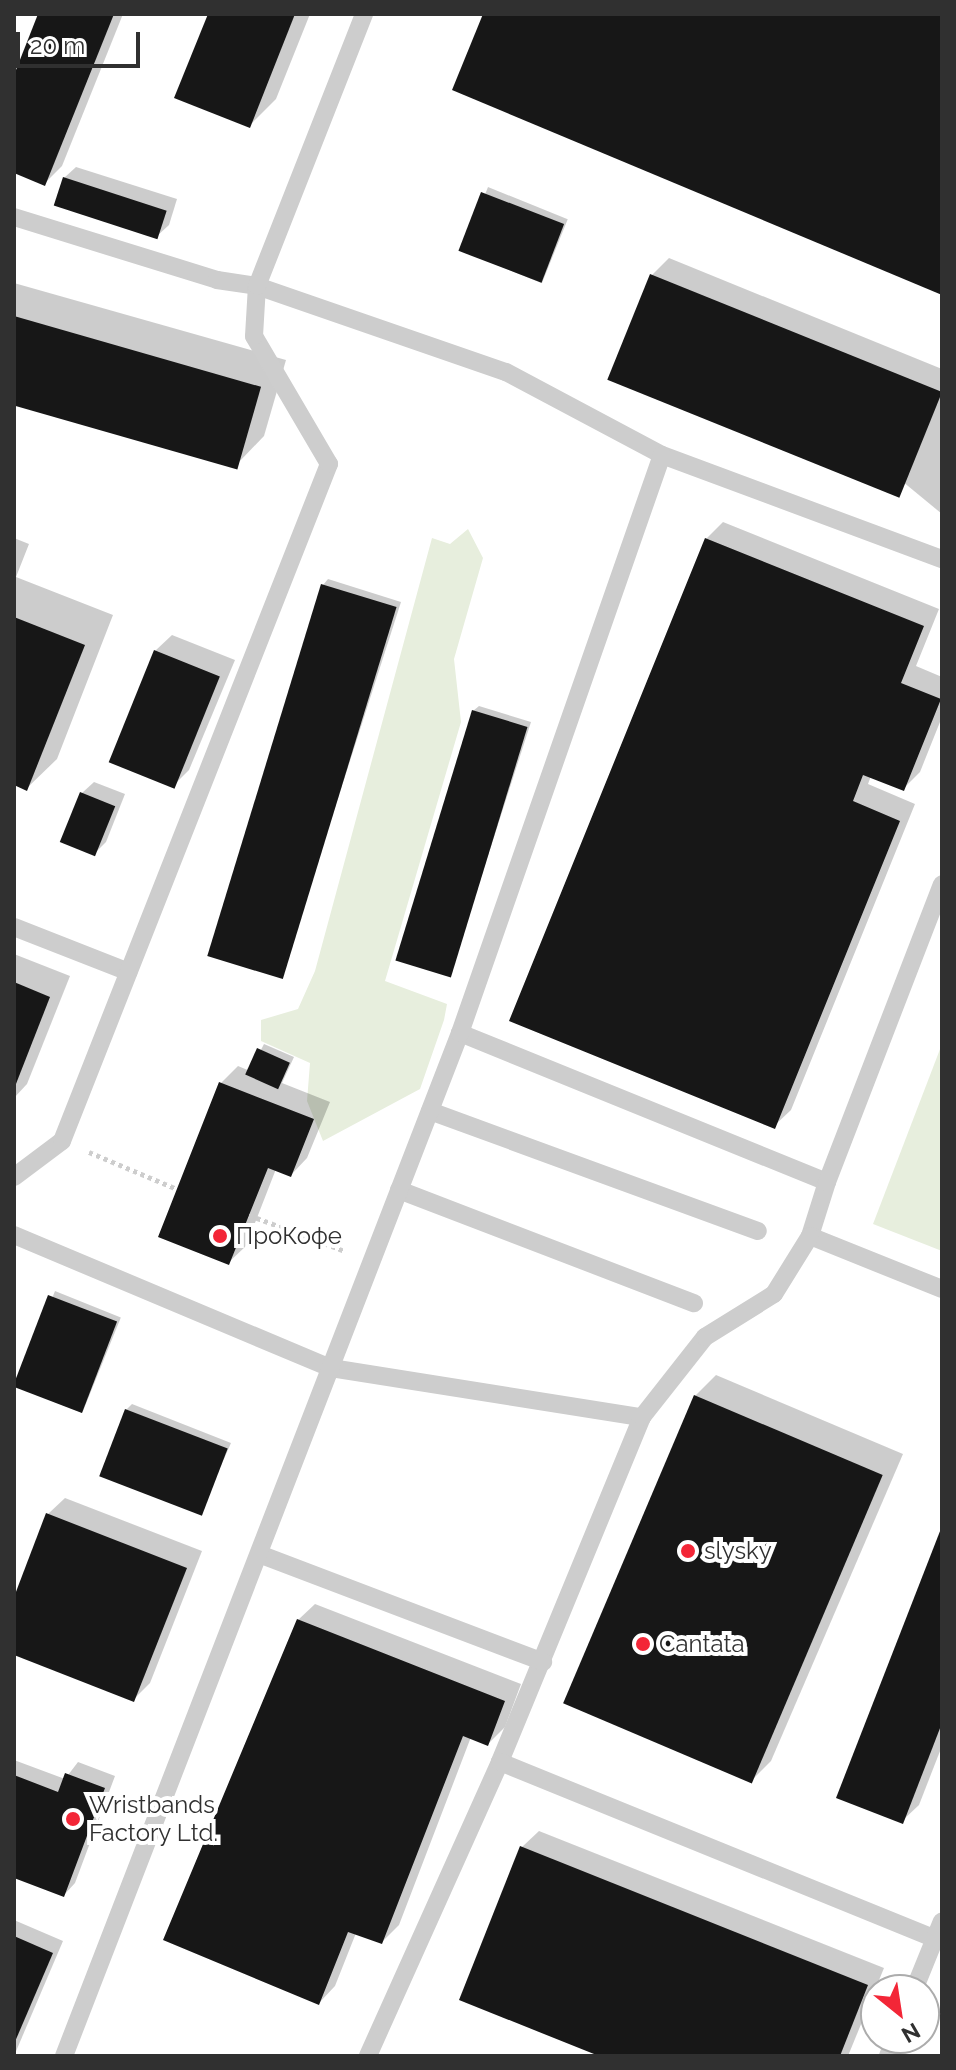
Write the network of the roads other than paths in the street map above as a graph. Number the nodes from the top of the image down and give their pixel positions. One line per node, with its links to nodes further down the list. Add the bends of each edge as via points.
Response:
1 (364, 14): 3 (lane)
2 (14, 217): 3 (lane, via 217,280)
3 (257, 286): 4 (lane, via 506,372); 8 (lane, via 254,336 329,464)
4 (662, 455): 5 (lane); 9 (lane)
5 (942, 559)
6 (942, 884): 12 (lane)
7 (14, 927): 8 (lane)
8 (129, 972): 11 (lane, via 62,1141)
9 (460, 1033): 10 (lane); 12 (lane)
10 (430, 1111): 13 (lane); 14 (lane)
11 (14, 1177)
12 (827, 1182): 16 (lane)
13 (399, 1190): 18 (lane); 19 (lane)
14 (758, 1231)
15 (14, 1235): 19 (lane)
16 (810, 1236): 17 (lane); 20 (lane, via 774,1294 705,1337)
17 (942, 1289)
18 (694, 1303)
19 (331, 1368): 20 (lane); 21 (lane)
20 (642, 1417): 22 (lane)
21 (259, 1554): 22 (lane); 27 (lane)
22 (543, 1662): 23 (lane)
23 (500, 1762): 25 (lane); 28 (lane)
24 (942, 1921): 25 (lane)
25 (935, 1939): 26 (lane)
26 (921, 1974)
27 (64, 2056)
28 (368, 2056)

